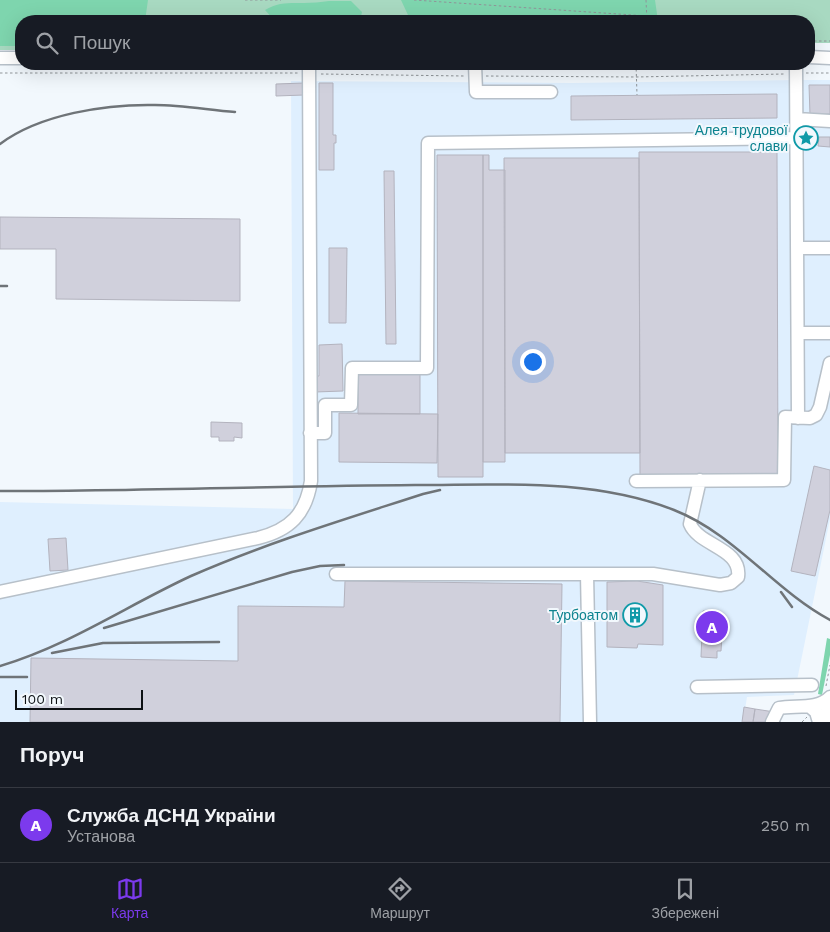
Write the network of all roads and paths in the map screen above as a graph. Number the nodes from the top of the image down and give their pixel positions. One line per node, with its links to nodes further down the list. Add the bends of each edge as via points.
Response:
1 (245, 0): 2 (path)
2 (281, 0)
3 (414, 0): 5 (path)
4 (646, 0): 6 (path)
5 (633, 15)
6 (648, 15)
7 (830, 41): 8 (path)
8 (815, 42)
9 (815, 57): 12 (street)
10 (0, 58): 11 (street)
11 (15, 58)
12 (830, 58)
13 (309, 70): 32 (street)
14 (475, 70): 21 (street, via 476,92)
15 (636, 70): 20 (path)
16 (760, 70): 20 (path)
17 (796, 70): 23 (street)
18 (810, 70): 19 (path)
19 (830, 73)
20 (636, 77): 22 (path)
21 (551, 92)
22 (637, 95)
23 (797, 120): 24 (street); 25 (street)
24 (830, 122)
25 (797, 138): 26 (street); 32 (street, via 428,143 426,368 352,368 351,405 325,405 325,433)
26 (798, 248): 27 (street); 28 (street)
27 (830, 248)
28 (798, 332): 29 (street); 31 (street)
29 (830, 333)
30 (830, 363): 31 (street, via 818,413)
31 (798, 418): 33 (street, via 785,417 784,480)
32 (310, 433): 37 (street, via 308,497 302,510 284,528 258,538)
33 (700, 480): 34 (street); 36 (street, via 691,527 732,558 739,573 735,581 720,585 654,574)
34 (636, 481)
35 (336, 574): 36 (street)
36 (588, 574): 43 (street)
37 (0, 592)
38 (812, 685): 39 (street)
39 (697, 687)
40 (830, 697): 42 (street)
41 (830, 704): 46 (main road)
42 (812, 714): 44 (street, via 779,708); 45 (path)
43 (590, 722)
44 (772, 722)
45 (802, 722)
46 (826, 722)

